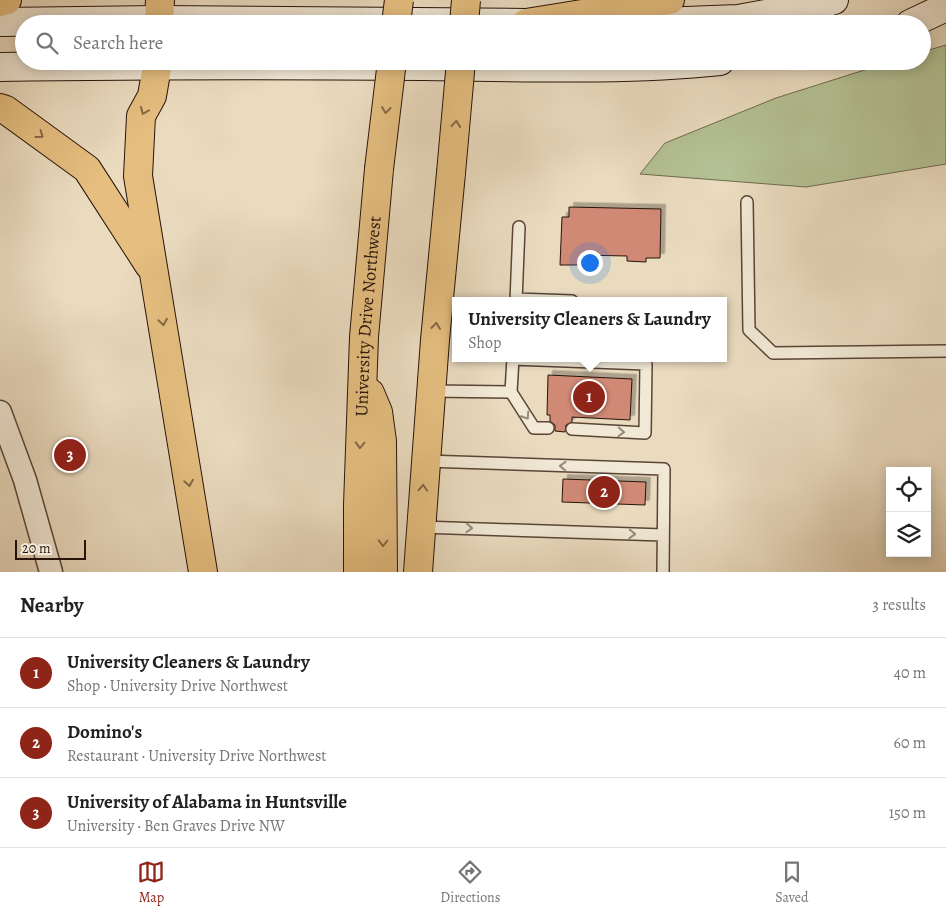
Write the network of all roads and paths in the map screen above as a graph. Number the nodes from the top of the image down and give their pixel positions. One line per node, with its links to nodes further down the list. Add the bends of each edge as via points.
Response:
1 (8, 0): 6 (highway)
2 (399, 0): 11 (highway, bridge)
3 (466, 0): 12 (highway, bridge)
4 (670, 0): 13 (highway)
5 (834, 0): 14 (main road)
6 (0, 2)
7 (946, 7): 15 (main road)
8 (159, 14): 9 (main road); 10 (main road)
9 (139, 15)
10 (200, 15)
11 (397, 15)
12 (465, 15)
13 (576, 15)
14 (760, 15)
15 (929, 15)
16 (15, 21): 17 (main road)
17 (0, 22)
18 (0, 66): 19 (main road)
19 (15, 66)
20 (157, 70): 26 (highway, one-way to 26, via 152,96 141,116 138,176)
21 (391, 70): 31 (highway, University Drive Northwest, one-way to 31, bridge, via 378,169)
22 (460, 70): 32 (highway, one-way to 22, bridge)
23 (0, 108): 26 (highway, one-way to 26, via 87,169)
24 (748, 202): 28 (lane, via 750,330 773,353)
25 (519, 227): 27 (lane)
26 (155, 274): 41 (highway, one-way to 41)
27 (516, 297)
28 (946, 351)
29 (513, 362): 33 (lane)
30 (593, 362): 36 (lane, one-way to 30, via 645,433 646,364)
31 (362, 376): 42 (highway, University Drive Northwest, one-way to 42); 43 (highway, one-way to 43, via 378,412 382,441)
32 (431, 390): 33 (lane); 37 (highway)
33 (511, 392): 35 (lane, one-way to 35, via 534,428)
34 (0, 412): 40 (street, via 25,480)
35 (548, 428)
36 (572, 429)
37 (425, 462): 38 (highway, one-way to 37); 39 (lane, one-way to 37, via 664,469)
38 (421, 526): 39 (lane, one-way to 39); 44 (highway)
39 (663, 535): 45 (lane)
40 (51, 572)
41 (203, 572)
42 (358, 572)
43 (383, 572)
44 (418, 572)
45 (663, 572)

